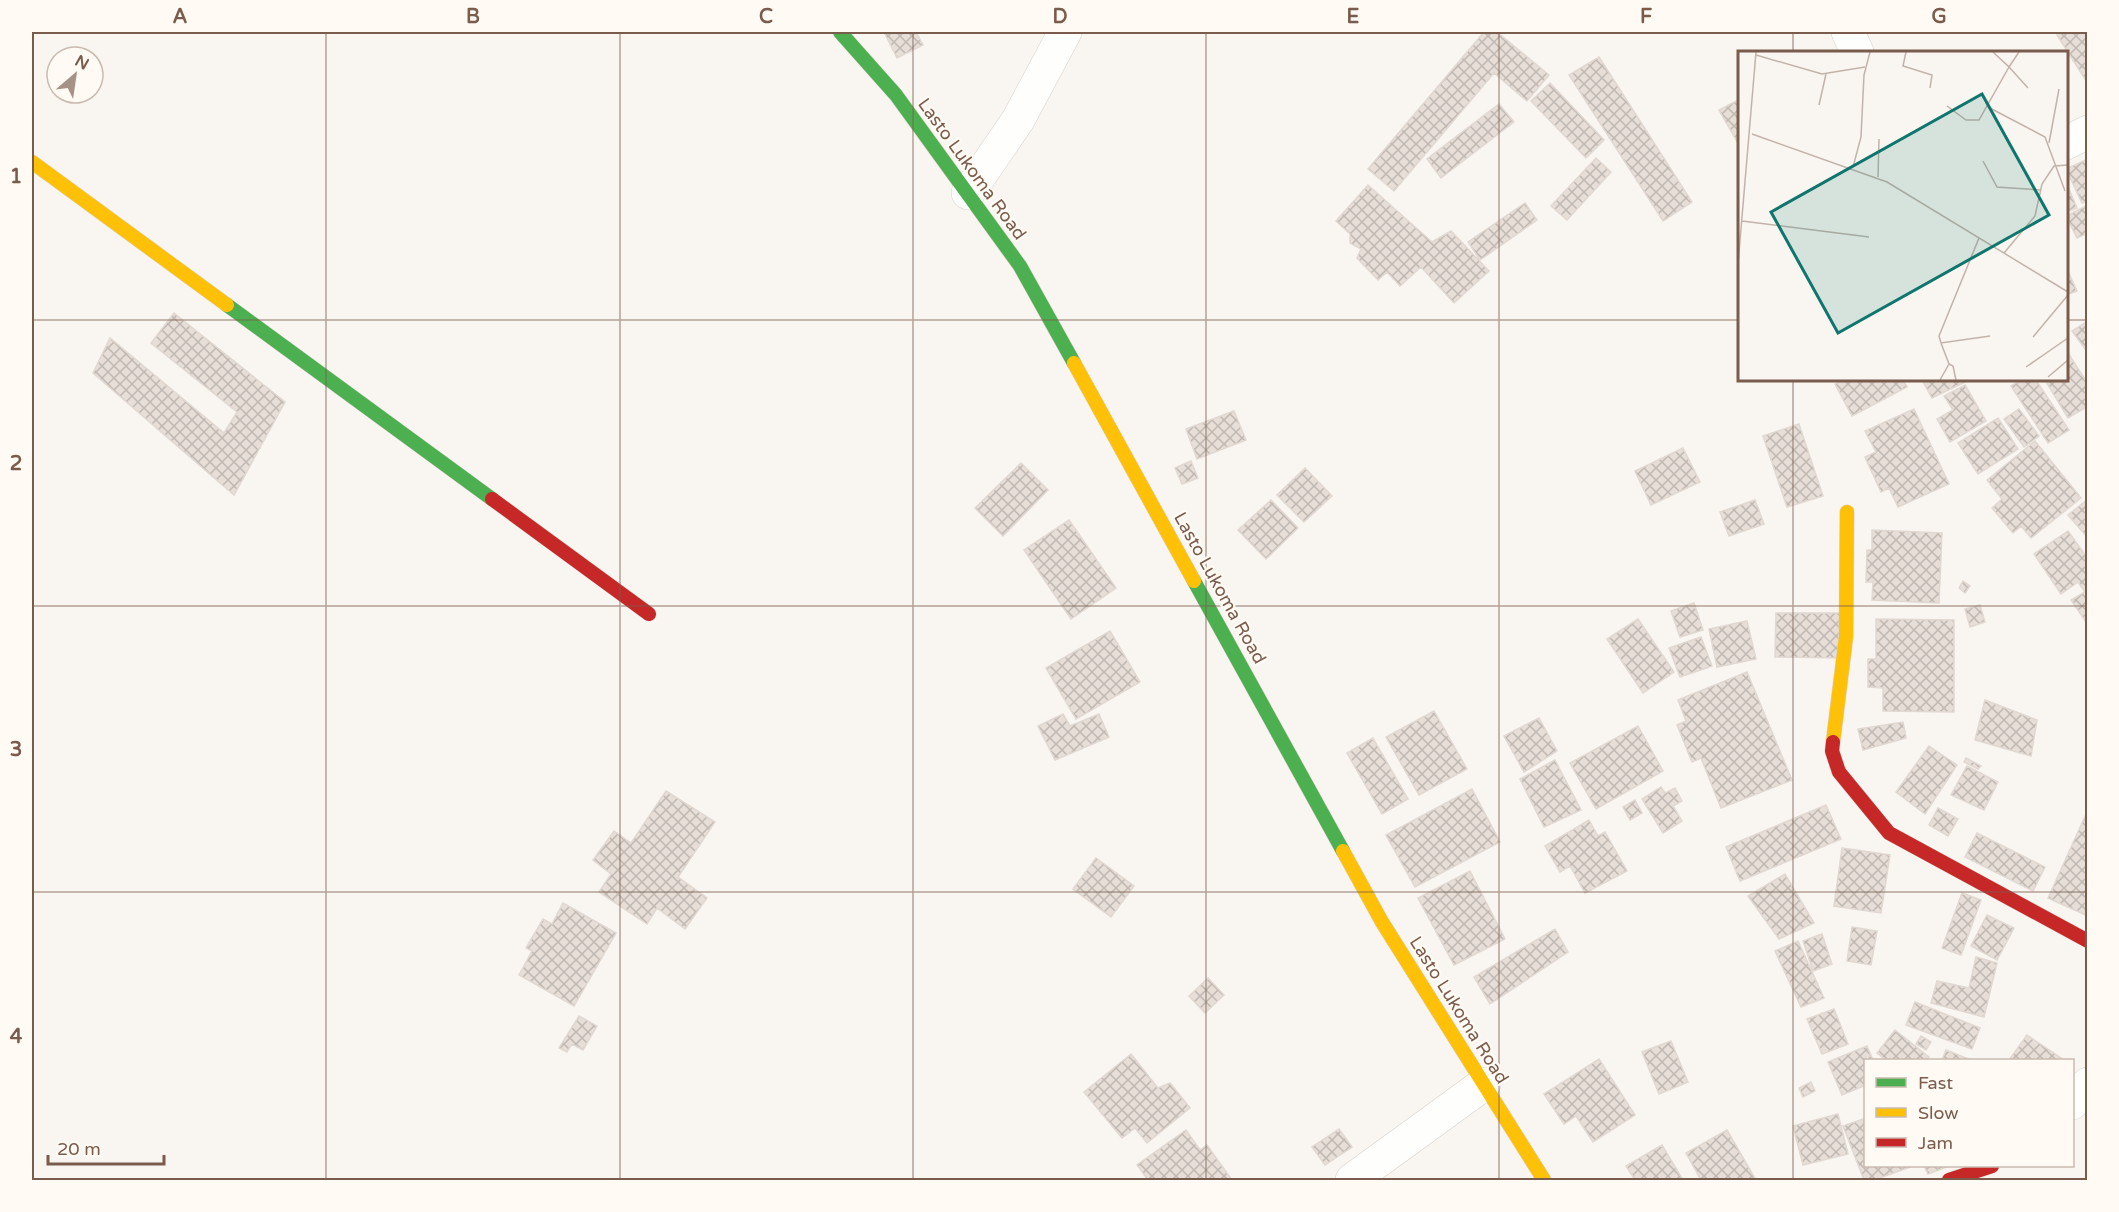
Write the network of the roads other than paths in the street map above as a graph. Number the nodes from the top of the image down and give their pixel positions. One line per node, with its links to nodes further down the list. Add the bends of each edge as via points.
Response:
1 (840, 32): 8 (street, Lasto Lukoma Road, via 896,95)
2 (1065, 32): 8 (street, via 1018,120)
3 (1848, 32): 4 (street)
4 (1857, 51)
5 (2088, 132): 6 (street)
6 (2068, 142)
7 (32, 162): 10 (street)
8 (968, 193): 12 (street, Lasto Lukoma Road, via 1020,266 1382,922)
9 (1847, 512): 11 (street, via 1846,637 1832,752 1839,772 1889,833)
10 (648, 614)
11 (2088, 941)
12 (1484, 1084): 16 (street); 17 (street, Lasto Lukoma Road)
13 (2088, 1084): 14 (street)
14 (2074, 1102)
15 (1989, 1167): 18 (street)
16 (1352, 1180)
17 (1544, 1180)
18 (1949, 1180)

